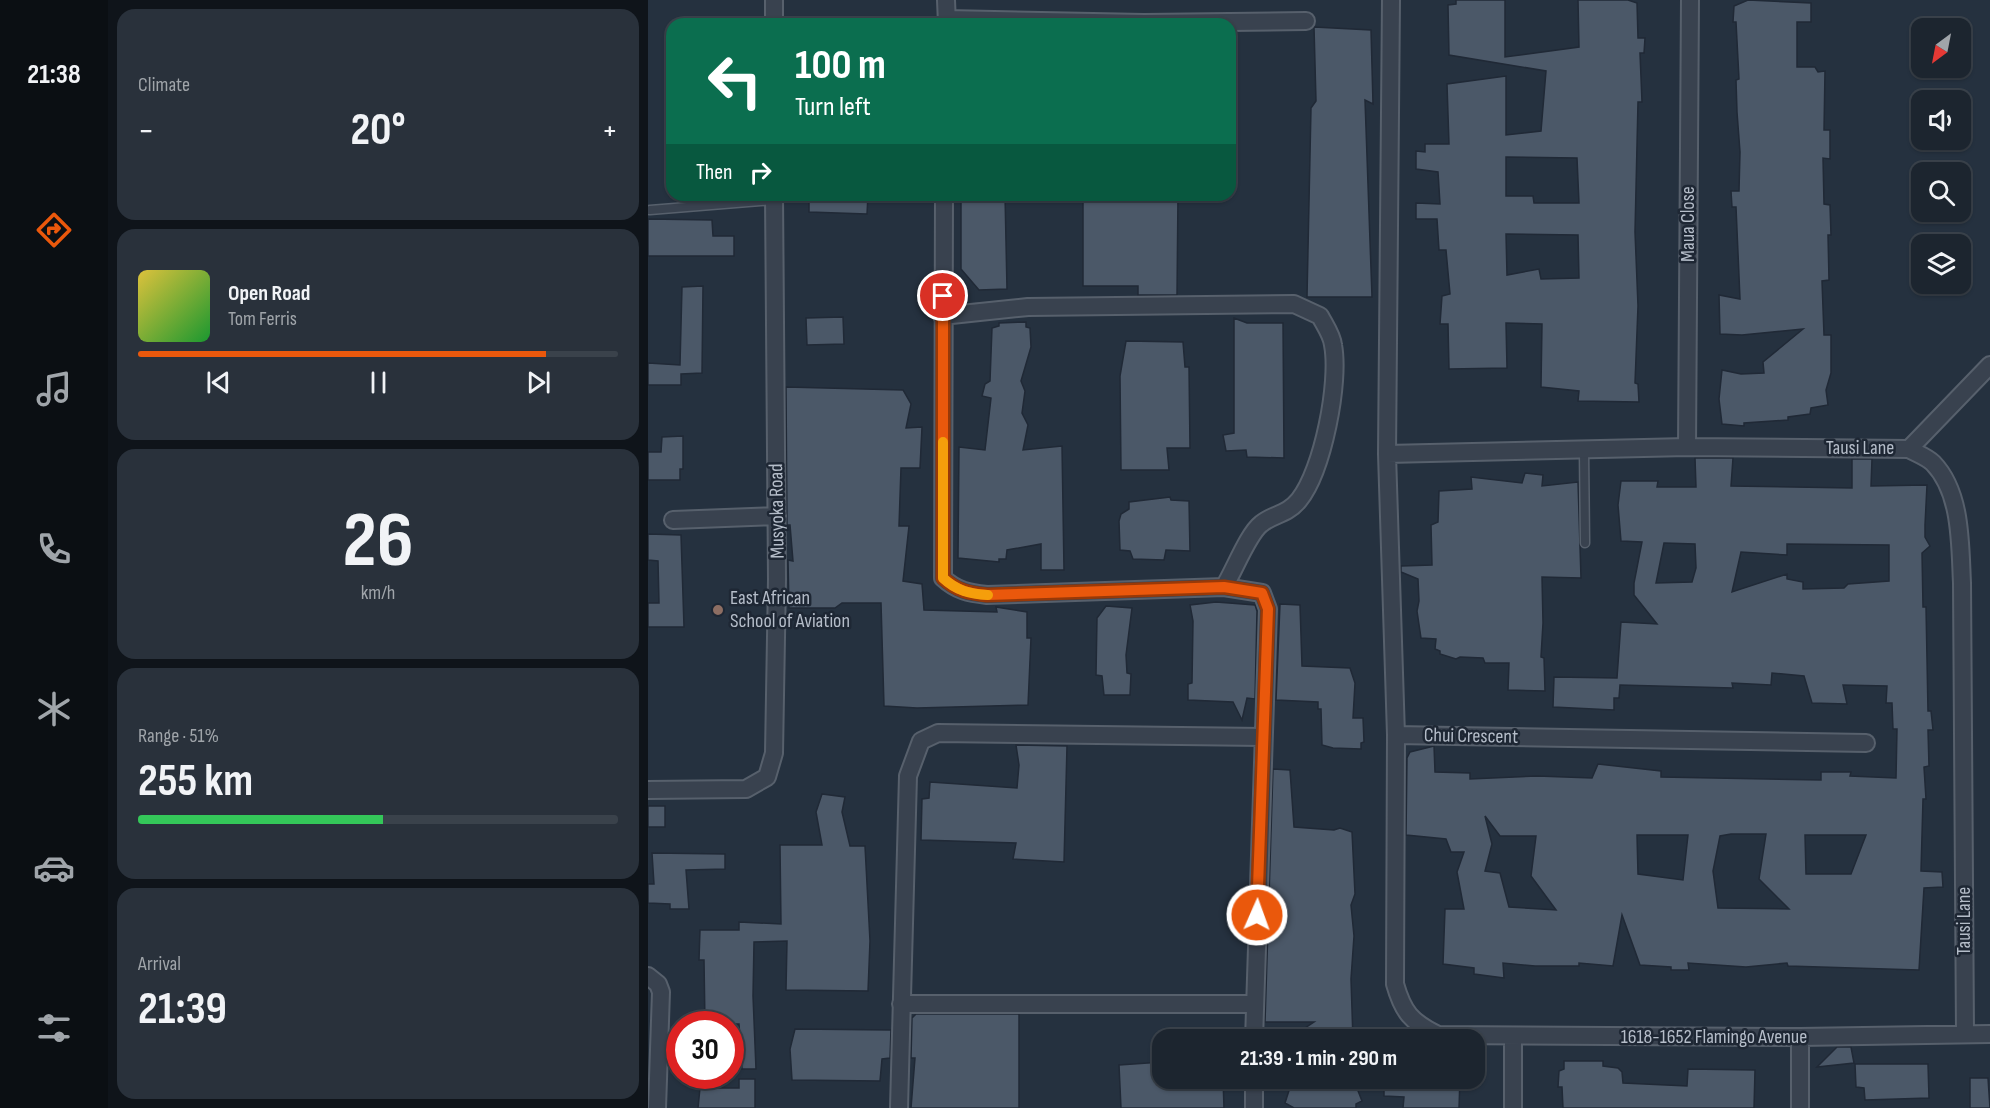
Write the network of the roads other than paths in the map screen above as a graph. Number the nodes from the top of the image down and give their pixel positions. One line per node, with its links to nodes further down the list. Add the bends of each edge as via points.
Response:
1 (774, 0): 5 (street)
2 (946, 0): 6 (street)
3 (1391, 0): 18 (street)
4 (1690, 0): 15 (street, Maua Close)
5 (774, 18)
6 (947, 18)
7 (1306, 21): 8 (street)
8 (1236, 22)
9 (736, 201): 12 (lane)
10 (774, 201): 19 (street, Musyoka Road)
11 (944, 201): 13 (street)
12 (650, 210)
13 (942, 316): 22 (street, via 943,578 952,587 987,595); 22 (street, via 1028,307 1294,304 1320,316 1333,344 1328,432 1299,500 1282,515 1261,523)
14 (1990, 365): 16 (street)
15 (1686, 447): 16 (street, Tausi Lane); 17 (street, Tausi Lane)
16 (1909, 449): 32 (street, Tausi Lane, via 1932,463 1947,487 1959,522)
17 (1584, 450): 18 (street, Tausi Lane); 21 (lane)
18 (1387, 454): 23 (street)
19 (777, 516): 20 (street); 26 (street, Musyoka Road, via 774,753 767,777 746,789)
20 (673, 520)
21 (1586, 543)
22 (1224, 587): 24 (street, via 1262,593 1268,609)
23 (1396, 735): 25 (street, Chui Crescent); 31 (street, Chui Crescent, via 1395,984 1402,1008)
24 (1263, 737): 28 (street, via 938,733 921,741 908,776); 29 (street)
25 (1866, 743)
26 (648, 790)
27 (648, 976): 38 (street, via 661,992)
28 (901, 1004): 29 (street); 39 (street)
29 (1254, 1004): 30 (street)
30 (1254, 1029)
31 (1425, 1029)
32 (1965, 1034): 33 (street, 1618-1652 Flamingo Avenue); 35 (street, 1618-1652 Flamingo Avenue)
33 (1990, 1034)
34 (1485, 1037): 36 (street, 1618-1652 Flamingo Avenue)
35 (1800, 1037): 36 (street, 1618-1652 Flamingo Avenue); 42 (street)
36 (1513, 1038): 41 (street)
37 (1254, 1089): 40 (street)
38 (657, 1108)
39 (899, 1108)
40 (1254, 1108)
41 (1513, 1108)
42 (1800, 1108)

